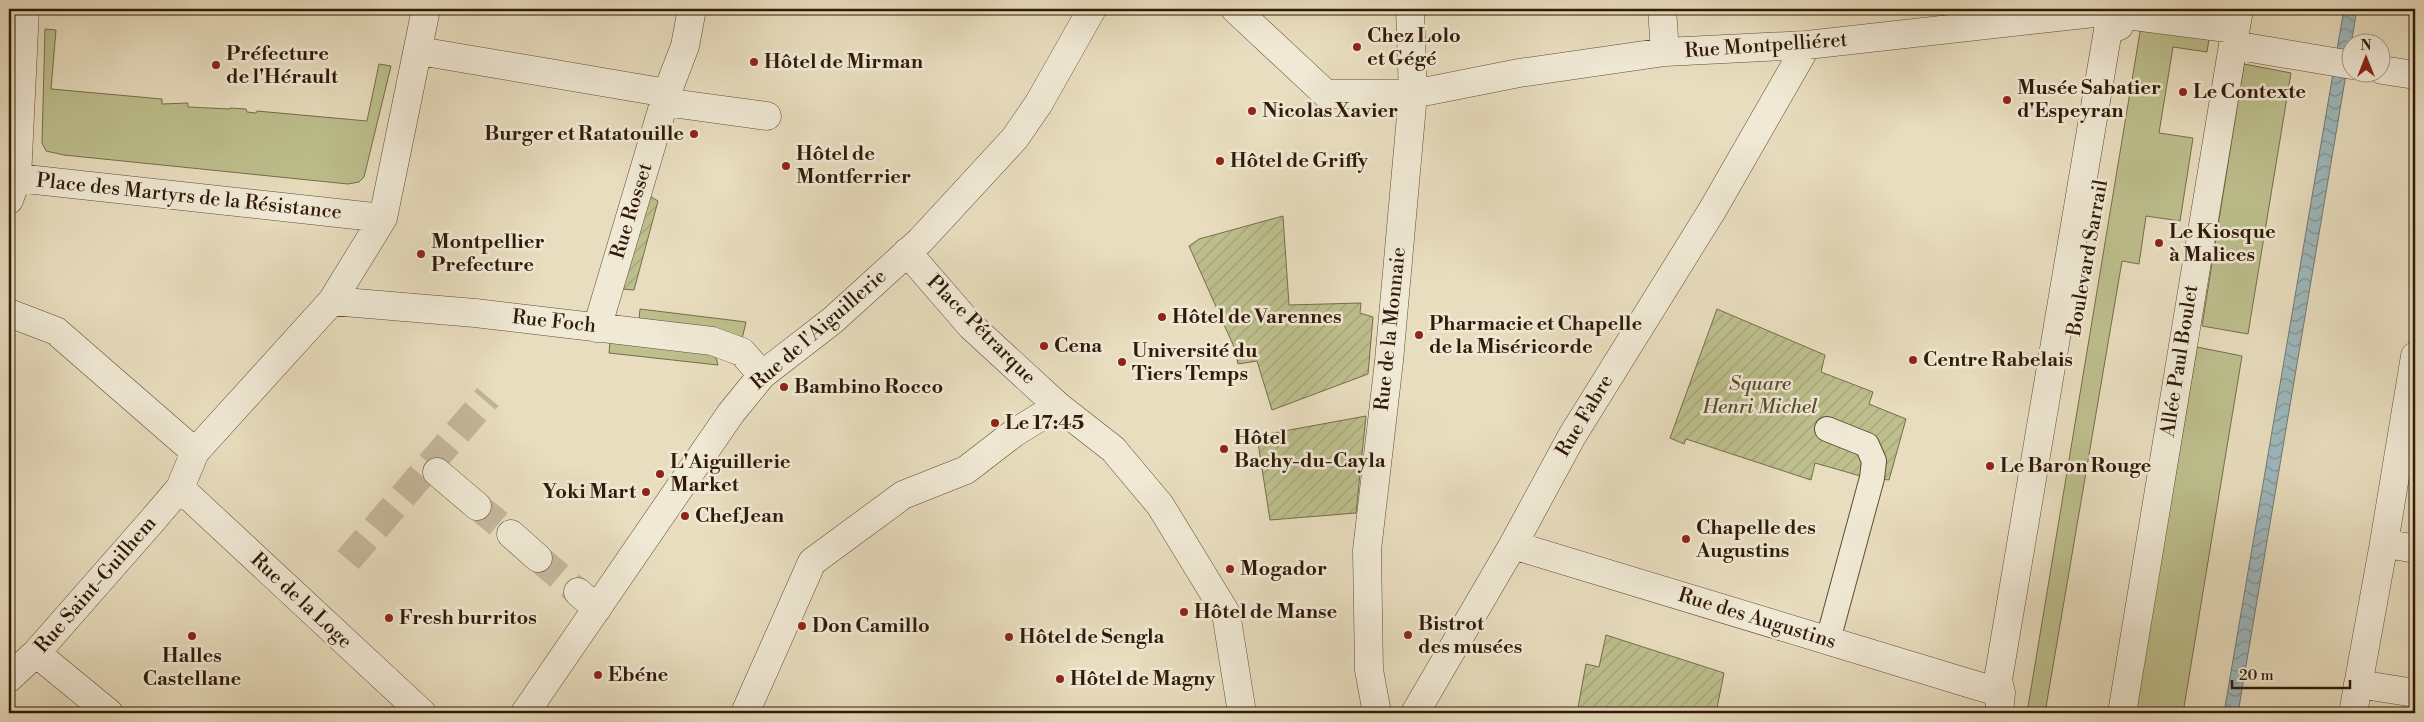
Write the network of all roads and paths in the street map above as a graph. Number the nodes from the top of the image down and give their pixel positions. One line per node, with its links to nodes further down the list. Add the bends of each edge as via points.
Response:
1 (25, 9): 14 (street)
2 (426, 9): 11 (street)
3 (692, 9): 18 (street, Rue Rosset, via 685,46)
4 (1092, 9): 22 (street, Rue de l'Aiguillerie, via 1040,103 1015,138)
5 (1235, 9): 17 (street, Rue Montpelliéret, via 1326,94)
6 (1410, 9): 17 (street, Rue de la Monnaie)
7 (1662, 9): 12 (street)
8 (2121, 16): 9 (street, Rue Montpelliéret); 10 (street, Rue Montpelliéret, via 2102,12); 45 (street, Boulevard Sarrail, via 2126,34 2016,682)
9 (2236, 28): 13 (street, Rue Montpelliéret); 53 (street, Allée Paul Boulet)
10 (1807, 45): 12 (street, Rue Montpelliéret); 37 (street, Rue Fabre, via 1713,209 1572,436)
11 (419, 50): 18 (street); 21 (street)
12 (1664, 52): 17 (street, Rue Montpelliéret)
13 (2342, 62)
14 (15, 69): 20 (street)
15 (2392, 72): 16 (street)
16 (2415, 75)
17 (1413, 94): 51 (street, Rue de la Monnaie, via 1389,361 1366,550 1369,670)
18 (665, 98): 19 (street); 25 (street, Rue Rosset)
19 (767, 116)
20 (13, 189): 21 (street, Place des Martyrs de la Résistance)
21 (384, 218): 23 (street)
22 (907, 252): 27 (street, Rue de l'Aiguillerie, via 833,320); 28 (street, Place Pétrarque, via 971,326)
23 (332, 301): 25 (street, Rue Foch, via 475,313); 30 (street)
24 (9, 313): 30 (street, via 56,331)
25 (597, 328): 27 (street, Rue Foch, via 712,341 742,352)
26 (2415, 356): 31 (street)
27 (762, 375): 48 (street, Rue de l'Aiguillerie, via 588,601)
28 (1058, 406): 49 (street, via 1014,432 966,470 903,495 812,562); 50 (street, Place Pétrarque, via 1113,449 1160,505 1226,613)
29 (1827, 429): 40 (lane, via 1867,445 1874,461)
30 (195, 452): 33 (street)
31 (2407, 459): 36 (street)
32 (437, 472): 34 (street)
33 (180, 488): 41 (street, Rue Saint-Guilhem); 47 (street, Rue de la Loge)
34 (477, 506)
35 (511, 534): 39 (street)
36 (2384, 543): 38 (street); 43 (street)
37 (1513, 544): 40 (street, Rue des Augustins); 52 (street, Rue Fabre)
38 (2415, 549)
39 (538, 558)
40 (1828, 640): 45 (street, Rue des Augustins)
41 (36, 653): 42 (street, Rue Saint-Guilhem); 46 (street)
42 (9, 678)
43 (2358, 684): 44 (street); 54 (street)
44 (2415, 693)
45 (2000, 703)
46 (108, 713)
47 (422, 713)
48 (526, 713)
49 (745, 713)
50 (1242, 713)
51 (1377, 713)
52 (1415, 713)
53 (2122, 713)
54 (2353, 713)

